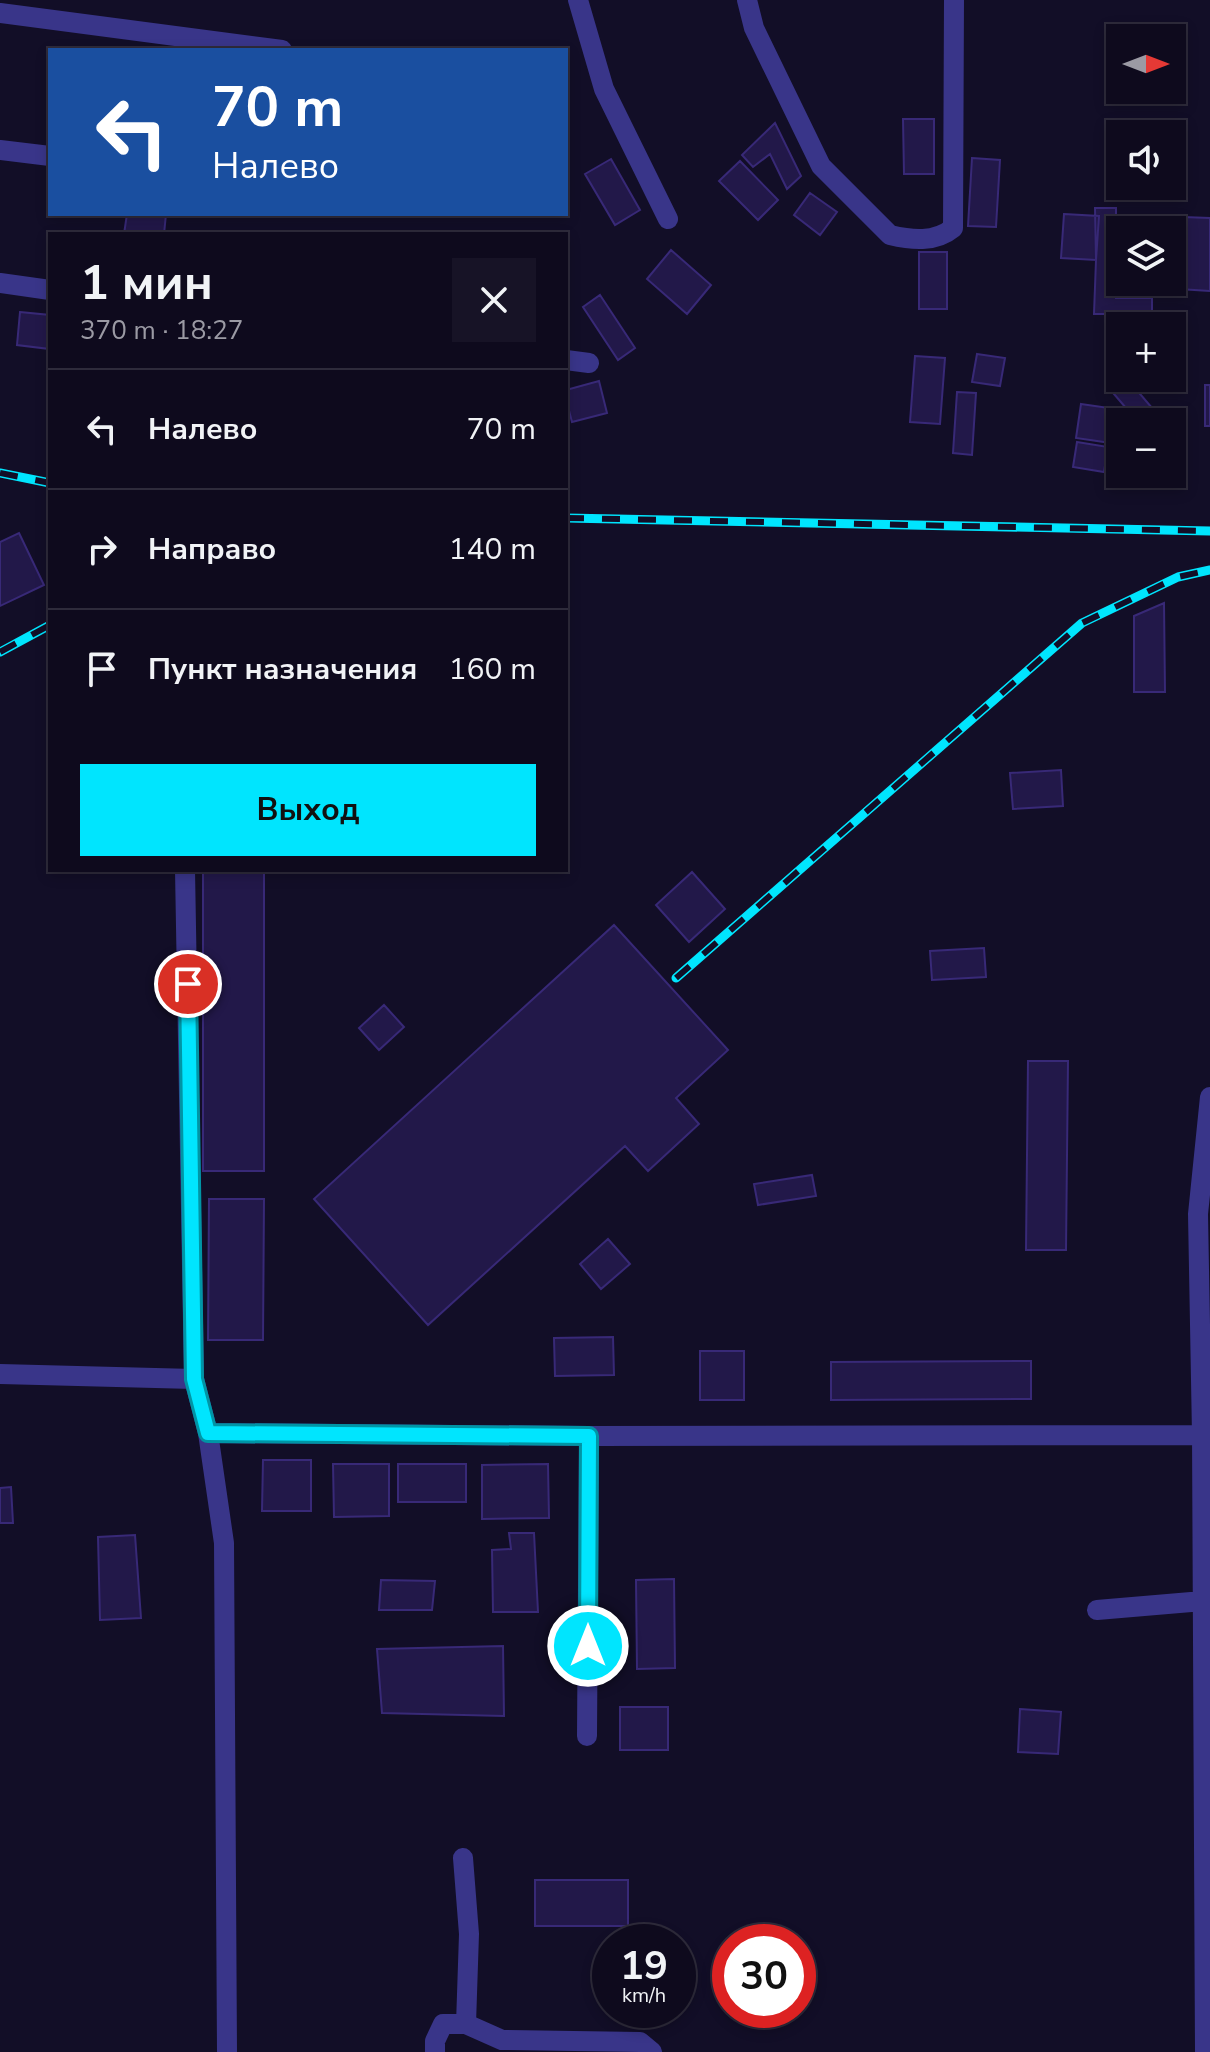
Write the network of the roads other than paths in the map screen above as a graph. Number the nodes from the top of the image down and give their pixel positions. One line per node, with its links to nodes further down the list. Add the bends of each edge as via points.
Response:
1 (578, 0): 8 (street, via 604,89)
2 (747, 0): 3 (street, via 754,28 821,166 890,235 934,239 953,228)
3 (954, 0)
4 (0, 13): 5 (street)
5 (267, 48)
6 (0, 150): 7 (street)
7 (48, 156)
8 (668, 219)
9 (0, 283): 10 (street)
10 (48, 290)
11 (568, 360): 12 (street)
12 (589, 363)
13 (185, 872): 16 (street)
14 (1210, 1097): 18 (street, via 1198,1214)
15 (0, 1374): 16 (street)
16 (194, 1379): 17 (street)
17 (208, 1433): 19 (street); 25 (street, via 224,1543)
18 (1202, 1435): 19 (street); 20 (street)
19 (589, 1436): 22 (street)
20 (1203, 1601): 21 (street); 28 (street)
21 (1097, 1610)
22 (587, 1736)
23 (463, 1858): 24 (street, via 469,1934)
24 (466, 2024): 26 (street, via 443,2024); 27 (street, via 502,2040 640,2042)
25 (227, 2052)
26 (435, 2052)
27 (652, 2052)
28 (1205, 2052)

